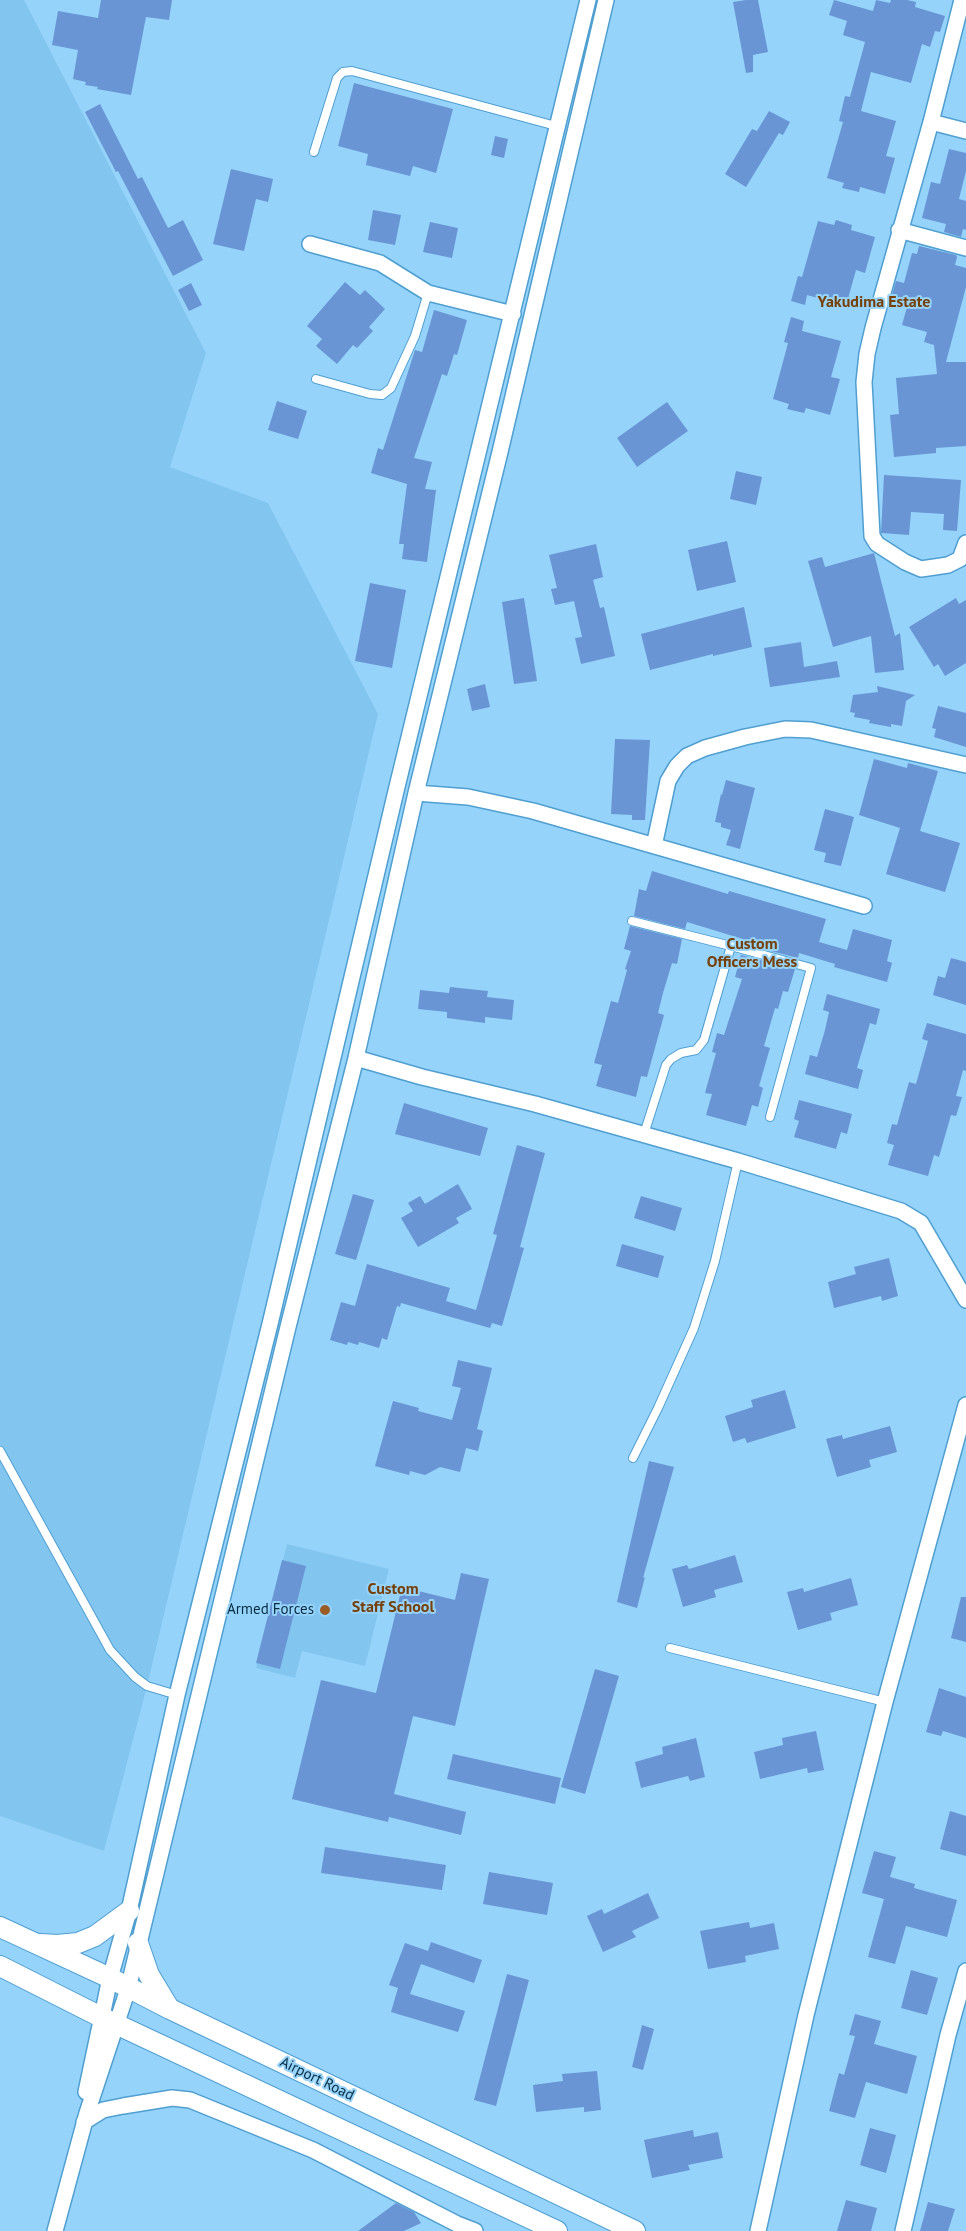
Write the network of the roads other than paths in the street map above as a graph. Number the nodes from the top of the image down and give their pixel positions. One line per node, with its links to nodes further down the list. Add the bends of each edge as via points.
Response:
1 (588, 0): 5 (street)
2 (606, 0): 15 (street)
3 (962, 0): 4 (street)
4 (931, 122): 6 (street); 8 (street)
5 (556, 126): 7 (lane, via 352,71 342,72 337,78); 12 (street)
6 (966, 131)
7 (314, 152)
8 (899, 230): 10 (street); 16 (street, via 867,354 864,382 872,536 884,550 921,569 948,565 960,559)
9 (310, 244): 11 (street, via 380,263)
10 (966, 248)
11 (428, 292): 12 (street); 13 (lane, via 415,336 390,388 382,395)
12 (512, 314): 14 (street)
13 (316, 379)
14 (480, 448): 15 (street); 33 (street, via 270,1324)
15 (500, 452): 18 (street)
16 (966, 543)
17 (966, 765): 19 (street, via 811,730 785,729 745,737 705,748 687,756 677,766 668,781)
18 (416, 793): 19 (street, via 468,798 533,811); 23 (street)
19 (654, 846): 20 (street)
20 (864, 906)
21 (632, 921): 22 (lane)
22 (731, 946): 24 (lane, via 811,968); 25 (lane, via 704,1040 696,1050 676,1056 666,1065)
23 (356, 1058): 25 (street); 37 (street)
24 (770, 1117)
25 (644, 1134): 26 (street)
26 (738, 1161): 27 (street, via 915,1218); 31 (lane, via 715,1261 694,1328)
27 (966, 1300)
28 (966, 1405): 29 (street)
29 (961, 1442): 34 (street)
30 (0, 1451): 33 (lane, via 110,1650 148,1686)
31 (633, 1458)
32 (670, 1648): 34 (lane)
33 (177, 1695): 35 (street)
34 (885, 1702): 50 (street, via 806,2015)
35 (129, 1910): 38 (street, via 96,1936 78,1943); 41 (street)
36 (0, 1927): 38 (street, Airport Road)
37 (138, 1943): 42 (street); 43 (street, via 151,1980)
38 (35, 1944): 41 (street, Airport Road)
39 (0, 1966): 44 (street)
40 (966, 1970): 51 (street)
41 (110, 1978): 42 (street, Airport Road); 44 (street)
42 (128, 1989): 43 (street, Airport Road); 44 (street)
43 (170, 2009): 49 (street, Airport Road)
44 (108, 2020): 45 (street, via 87,2086); 48 (street)
45 (85, 2118): 46 (street); 47 (street, via 123,2106 172,2098 190,2100 313,2150)
46 (54, 2231)
47 (474, 2231)
48 (558, 2231)
49 (635, 2231)
50 (758, 2231)
51 (903, 2231)

